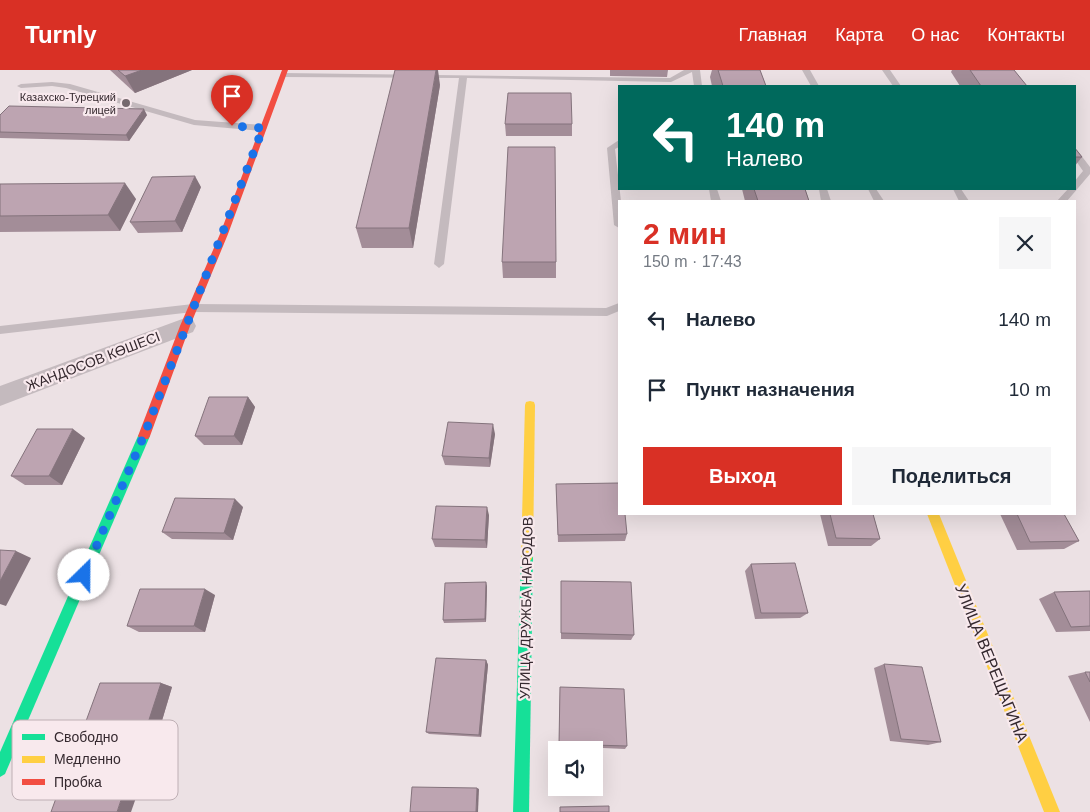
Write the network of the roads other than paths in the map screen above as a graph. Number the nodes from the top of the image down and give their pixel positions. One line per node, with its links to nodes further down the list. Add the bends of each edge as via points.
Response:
1 (690, 70): 7 (lane, via 671,80)
2 (696, 70): 8 (lane)
3 (806, 70): 9 (lane)
4 (886, 70): 10 (lane)
5 (284, 72): 6 (lane); 12 (street)
6 (346, 73): 7 (lane)
7 (463, 76): 20 (lane)
8 (698, 85)
9 (814, 85)
10 (896, 85)
11 (21, 86): 12 (lane, via 67,86 194,122)
12 (263, 128): 22 (street)
13 (618, 144): 19 (lane, via 611,148)
14 (1076, 154): 15 (lane)
15 (1089, 170): 16 (lane)
16 (1076, 185)
17 (1071, 190): 18 (lane)
18 (1063, 200)
19 (618, 215)
20 (439, 264)
21 (618, 308): 22 (lane, via 607,312)
22 (189, 317): 23 (lane); 24 (street, ЖАНДОСОВ КӨШЕСІ); 27 (street, via 145,433)
23 (0, 330)
24 (0, 396)
25 (530, 405): 30 (street, УЛИЦА ДРУЖБА НАРОДОВ)
26 (933, 515): 31 (street, УЛИЦА ВЕРЕЩАГИНА)
27 (21, 720)
28 (12, 741): 29 (street)
29 (0, 769)
30 (521, 812)
31 (1052, 812)

